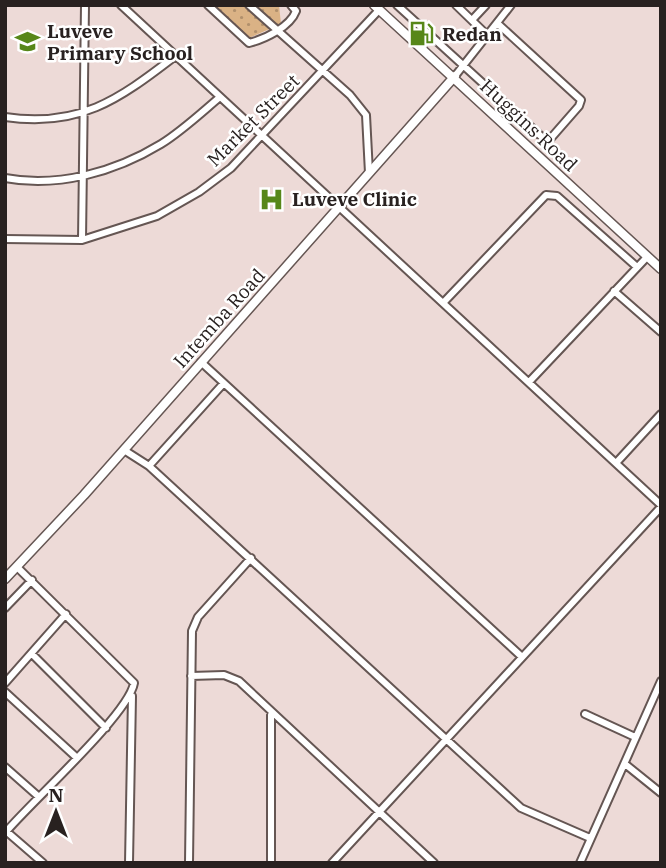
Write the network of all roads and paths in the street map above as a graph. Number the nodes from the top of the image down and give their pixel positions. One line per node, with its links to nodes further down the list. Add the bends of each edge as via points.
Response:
1 (85, 5): 20 (street)
2 (121, 5): 15 (street)
3 (208, 5): 13 (street, via 249,43)
4 (249, 5): 13 (street)
5 (291, 5): 13 (street, via 295,14)
6 (397, 5): 16 (street)
7 (456, 5): 11 (street)
8 (486, 5): 11 (street)
9 (510, 5): 12 (street)
10 (376, 7): 17 (street, Market Street); 18 (street, Huggins Road)
11 (472, 20): 14 (street)
12 (497, 23): 14 (street); 16 (street, via 581,100 579,106 551,138 543,138)
13 (278, 30): 17 (street)
14 (487, 35): 16 (street)
15 (174, 57): 19 (street); 20 (street, via 130,91)
16 (464, 65): 18 (street)
17 (323, 71): 22 (street, Market Street); 23 (street, via 366,115)
18 (455, 76): 23 (street, Intemba Road); 29 (street, Huggins Road)
19 (220, 97): 22 (street); 25 (street, via 162,143)
20 (85, 114): 21 (street, via 48,120); 25 (street)
21 (5, 117)
22 (262, 136): 26 (street); 28 (street, Market Street, via 231,168 177,206 132,226)
23 (369, 174): 26 (street, Intemba Road)
24 (5, 178): 25 (street, via 48,182)
25 (83, 178): 28 (street)
26 (339, 208): 33 (street); 35 (street, Intemba Road)
27 (5, 239): 28 (street, Market Street)
28 (82, 240)
29 (647, 257): 30 (street); 31 (street, Huggins Road)
30 (637, 267): 32 (street); 33 (street, via 551,194)
31 (661, 269)
32 (614, 291): 34 (street); 36 (street)
33 (443, 303): 36 (street)
34 (661, 332)
35 (201, 362): 37 (street); 39 (street, Intemba Road)
36 (529, 382): 40 (street)
37 (223, 384): 41 (street); 50 (street)
38 (661, 414): 40 (street)
39 (124, 450): 41 (street); 44 (street, Intemba Road)
40 (616, 463): 42 (street)
41 (149, 466): 43 (street)
42 (661, 506): 50 (street)
43 (251, 558): 51 (street, via 198,617 191,639); 60 (street)
44 (17, 567): 45 (street, Intemba Road); 46 (street)
45 (5, 579)
46 (32, 580): 47 (street); 48 (street)
47 (5, 608)
48 (66, 614): 49 (street); 55 (street, via 133,681)
49 (32, 654): 53 (street); 58 (street)
50 (522, 657): 60 (street)
51 (191, 676): 57 (street, via 233,677); 71 (street)
52 (661, 681): 59 (street)
53 (5, 684)
54 (5, 692): 61 (street)
55 (132, 694): 58 (street); 70 (street)
56 (585, 714): 59 (street)
57 (271, 715): 66 (street); 72 (street)
58 (106, 728): 61 (street)
59 (635, 737): 62 (street)
60 (448, 738): 66 (street); 68 (street, via 521,808)
61 (76, 757): 65 (street)
62 (625, 764): 64 (street); 68 (street)
63 (5, 767): 65 (street)
64 (661, 793)
65 (39, 797): 67 (street)
66 (380, 811): 73 (street); 74 (street)
67 (6, 832): 69 (street)
68 (590, 838): 75 (street)
69 (43, 863)
70 (129, 863)
71 (190, 863)
72 (271, 863)
73 (332, 863)
74 (434, 863)
75 (580, 863)

